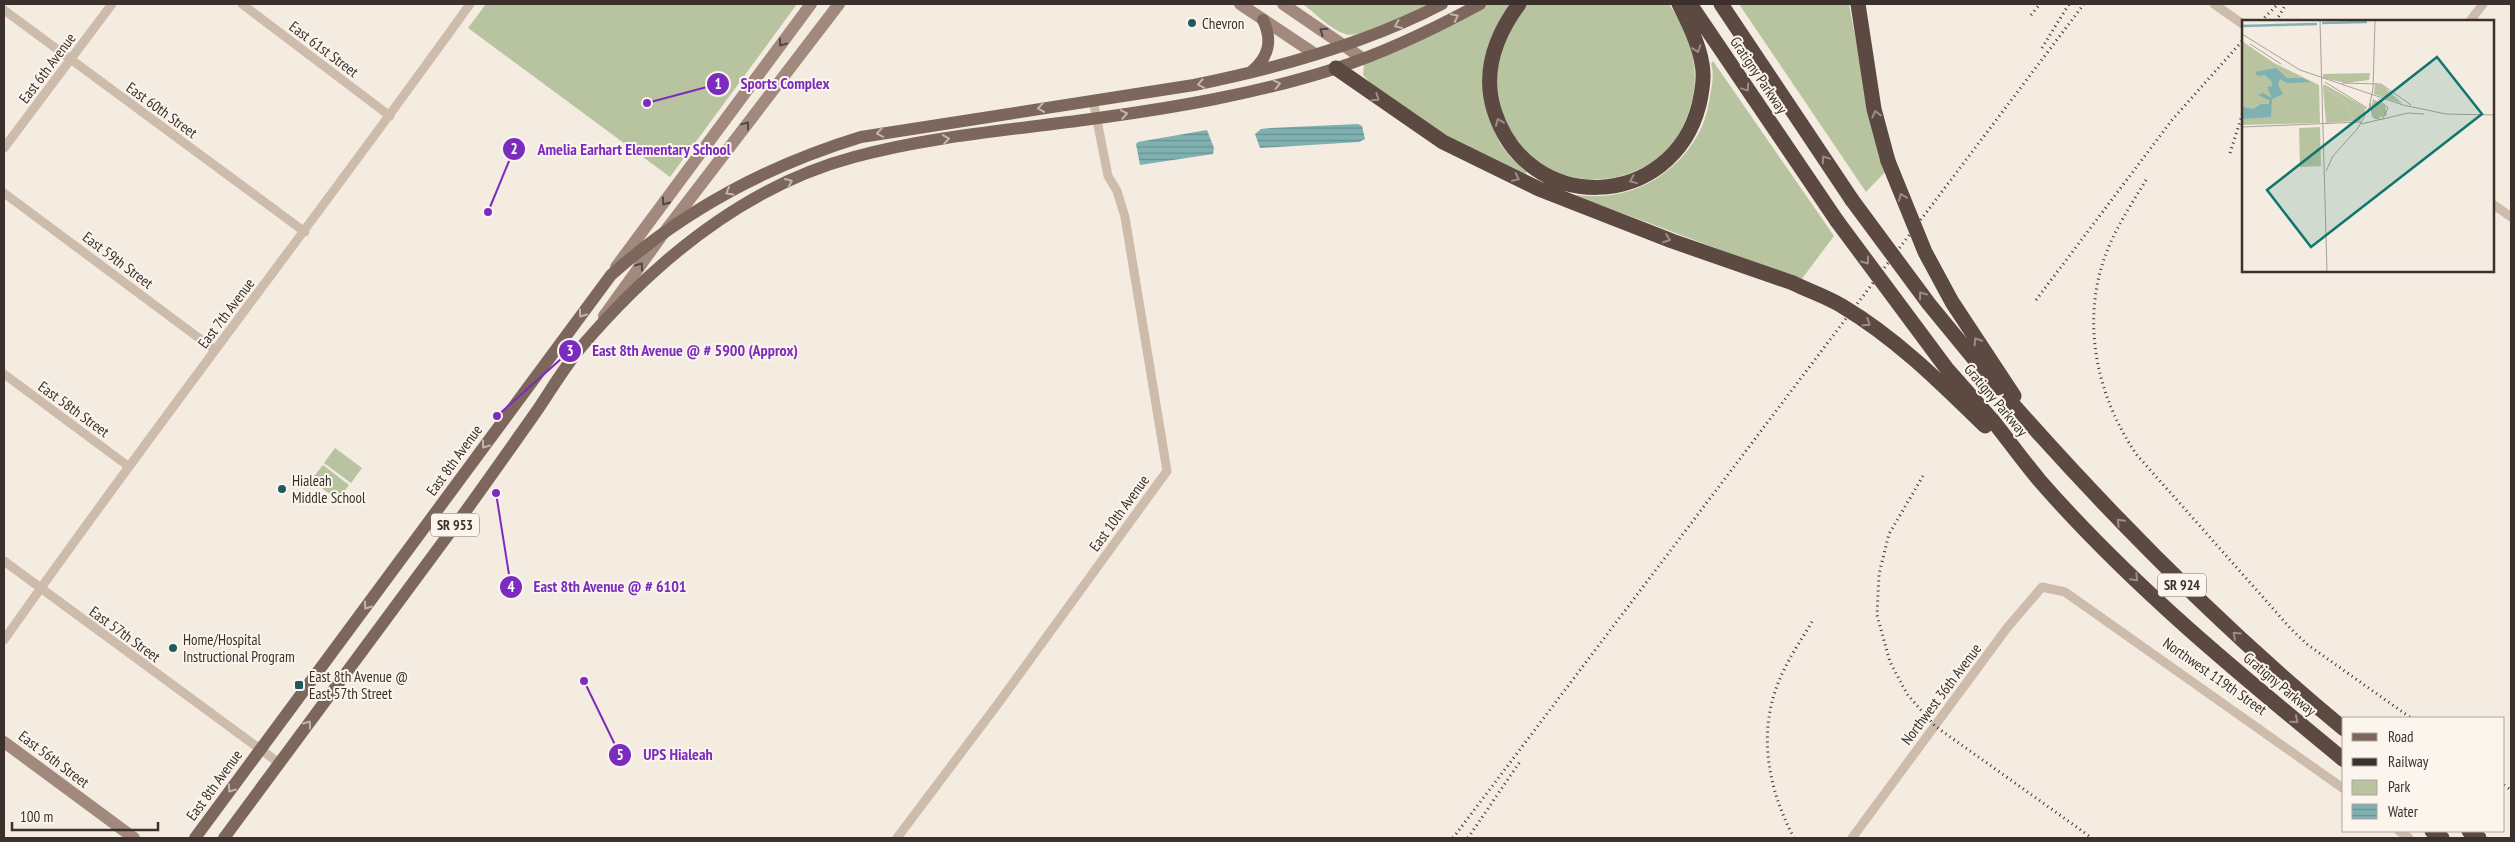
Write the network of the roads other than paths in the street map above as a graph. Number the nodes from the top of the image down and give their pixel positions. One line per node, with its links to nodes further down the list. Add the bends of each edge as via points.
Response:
1 (112, 4): 24 (street, East 6th Avenue)
2 (242, 4): 28 (street, East 61st Street)
3 (470, 4): 28 (street, East 7th Avenue)
4 (811, 4): 36 (main road, East 8th Avenue / SR 953, one-way to 36)
5 (839, 4): 35 (main road, SR 953, one-way to 5)
6 (1240, 4): 18 (main road)
7 (1284, 4): 21 (main road, one-way to 7)
8 (1442, 4): 21 (main road, one-way to 21)
9 (1480, 4): 23 (main road, one-way to 9)
10 (1519, 4): 11 (highway, one-way to 10, via 1702,64 1702,92 1695,123 1682,146 1659,167 1633,181 1611,187 1560,182 1534,169 1512,148 1498,122 1489,93 1492,55 1501,31)
11 (1680, 4)
12 (1690, 4): 43 (highway, Gratigny Parkway, one-way to 43, bridge, via 1837,221)
13 (1721, 4): 41 (highway, Gratigny Parkway, one-way to 13, bridge, via 1929,304 1852,200)
14 (1858, 4): 41 (highway, one-way to 14, bridge, via 1925,252 1888,161 1874,108)
15 (2214, 4): 20 (street)
16 (2483, 4): 19 (street)
17 (4, 10): 24 (street, East 60th Street)
18 (1263, 20): 22 (main road); 26 (main road, via 1269,32 1269,46 1263,60)
19 (2471, 20)
20 (2242, 24)
21 (1344, 46): 22 (main road); 23 (main road)
22 (1315, 54): 25 (main road); 26 (main road)
23 (1362, 58): 25 (main road)
24 (70, 59): 30 (street, East 6th Avenue); 34 (street, East 60th Street)
25 (1336, 68): 29 (main road, one-way to 25, via 1229,95); 43 (highway, one-way to 43, bridge, via 1443,142 1539,189 1672,241 1794,283 1841,306 1884,335)
26 (1249, 74): 27 (main road, one-way to 27)
27 (1093, 100): 29 (street, East 10th Avenue); 35 (main road, one-way to 35, via 862,136 750,180)
28 (390, 116): 34 (street, East 7th Avenue)
29 (1096, 118): 37 (main road, one-way to 29, via 674,254 720,219 804,175 849,158 890,148); 60 (street, East 10th Avenue, via 1108,176 1117,191 1125,217 1166,471)
30 (4, 148)
31 (4, 193): 38 (street, East 59th Street)
32 (2495, 206): 33 (street)
33 (2511, 217)
34 (305, 232): 38 (street, East 7th Avenue)
35 (663, 234): 36 (main road); 37 (main road, SR 953, one-way to 35)
36 (611, 275): 40 (main road, East 8th Avenue / SR 953, one-way to 40)
37 (580, 348): 42 (main road, SR 953)
38 (215, 350): 44 (street, East 7th Avenue)
39 (4, 374): 44 (street, East 58th Street)
40 (527, 389): 42 (main road); 46 (main road, East 8th Avenue / SR 953, one-way to 46)
41 (2011, 398): 51 (highway, Gratigny Parkway / SR 924, one-way to 41, via 2277,674 2188,591 2105,507)
42 (543, 402): 47 (main road, SR 953)
43 (1990, 425): 54 (highway, Gratigny Parkway / SR 924, one-way to 54, via 2158,601)
44 (128, 466): 48 (street, East 7th Avenue)
45 (4, 561): 48 (street, East 57th Street)
46 (396, 566): 47 (main road); 53 (main road, East 8th Avenue / SR 953, one-way to 53)
47 (414, 580): 55 (main road, SR 953, one-way to 47)
48 (40, 589): 50 (street, East 7th Avenue); 53 (street, East 57th Street)
49 (2065, 592): 56 (street, Northwest 119th Street); 61 (street, Northwest 36th Avenue, via 2042,587 2007,628)
50 (4, 640)
51 (2342, 727)
52 (4, 742): 57 (main road, East 56th Street)
53 (260, 749): 55 (street, East 57th Street); 58 (main road, East 8th Avenue / SR 953, one-way to 58)
54 (2342, 758)
55 (279, 763): 59 (main road, SR 953)
56 (2342, 788)
57 (134, 838)
58 (195, 838)
59 (224, 838)
60 (897, 838)
61 (1852, 838)

